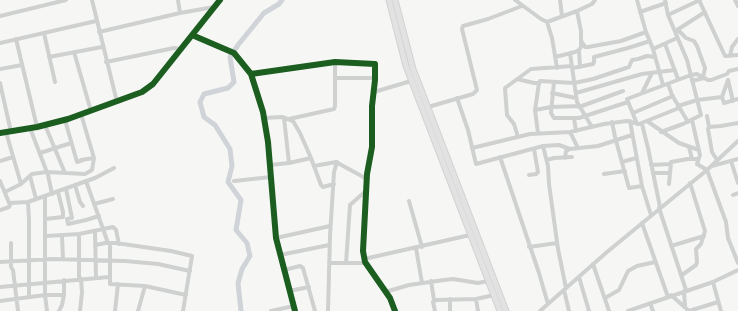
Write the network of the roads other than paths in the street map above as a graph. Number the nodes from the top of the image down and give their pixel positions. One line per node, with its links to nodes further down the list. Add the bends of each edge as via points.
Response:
1 (66, 0): 21 (street)
2 (93, 0): 24 (street)
3 (178, 0): 20 (street)
4 (220, 0): 14 (street)
5 (389, 0): 67 (main road)
6 (395, 0): 93 (main road, via 413,69)
7 (515, 0): 15 (street)
8 (560, 0): 22 (street)
9 (595, 0): 17 (street)
10 (637, 0): 18 (street)
11 (700, 0): 19 (street); 23 (street)
12 (666, 1): 18 (street); 23 (street)
13 (736, 1): 16 (street)
14 (215, 6): 20 (street); 30 (street)
15 (522, 6): 25 (street); 85 (street, via 463,26 477,90 473,94)
16 (738, 6)
17 (577, 11): 22 (street); 36 (street)
18 (640, 12): 28 (street)
19 (705, 12): 26 (street); 46 (street, via 724,56)
20 (180, 13): 27 (street)
21 (0, 16)
22 (562, 16): 25 (street)
23 (668, 16): 26 (street)
24 (96, 21): 27 (street); 29 (street)
25 (547, 22): 45 (street)
26 (677, 30): 31 (street); 65 (street, via 698,46 705,68)
27 (99, 32): 38 (street)
28 (646, 32): 34 (street); 36 (street, via 621,41 588,48)
29 (44, 33): 32 (street); 48 (street)
30 (192, 35): 39 (street); 60 (street, via 233,52)
31 (677, 38): 37 (street); 62 (street)
32 (16, 39): 35 (street); 51 (street)
33 (738, 39): 46 (street, via 732,47)
34 (650, 41): 40 (street); 53 (street, via 594,56 593,64)
35 (0, 42)
36 (582, 42): 41 (street)
37 (665, 44): 40 (street); 57 (street)
38 (102, 47): 42 (street); 49 (street)
39 (181, 49): 49 (street, via 174,48); 90 (street, via 148,89)
40 (653, 49): 47 (street)
41 (579, 50): 43 (street); 53 (street)
42 (74, 52): 48 (street); 97 (street)
43 (570, 53): 45 (street); 52 (street)
44 (738, 55): 46 (street)
45 (555, 56): 54 (street)
46 (730, 56)
47 (655, 57): 59 (street); 75 (street, via 638,58 632,61 629,67)
48 (49, 58): 71 (street)
49 (106, 62): 90 (street)
50 (335, 62): 60 (street); 63 (street); 64 (street, via 374,64)
51 (22, 65): 55 (street); 113 (street)
52 (572, 67): 53 (street); 54 (street); 75 (street)
53 (580, 67)
54 (557, 68): 66 (street, via 531,69)
55 (0, 69)
56 (738, 69): 61 (street)
57 (675, 70): 59 (street); 68 (street)
58 (652, 72): 59 (street); 81 (street); 82 (street)
59 (660, 73): 77 (street)
60 (251, 74): 102 (street)
61 (727, 74): 65 (street, via 711,80); 69 (street)
62 (691, 75): 65 (street, via 697,74); 68 (street); 70 (street)
63 (335, 78): 64 (street); 104 (street, via 334,109)
64 (376, 78): 79 (street)
65 (703, 78): 70 (street)
66 (517, 79): 74 (street); 124 (street, via 506,86 504,91 507,115 514,124)
67 (411, 80): 79 (street); 207 (main road)
68 (678, 80): 76 (street)
69 (728, 80): 84 (street); 89 (street)
70 (692, 81): 88 (street)
71 (54, 82)
72 (554, 82): 74 (street); 75 (street); 80 (street)
73 (0, 83): 118 (street)
74 (539, 83): 96 (street)
75 (574, 83): 81 (street)
76 (668, 84): 77 (street); 83 (street)
77 (663, 85): 82 (street)
78 (624, 91): 92 (street)
79 (374, 92): 171 (street)
80 (552, 93): 86 (street); 94 (street)
81 (576, 93): 86 (street)
82 (642, 93): 91 (street, via 627,99)
83 (673, 96): 95 (street); 98 (street)
84 (722, 97): 88 (street); 89 (street, via 724,103)
85 (457, 98): 93 (street); 131 (street)
86 (576, 98): 92 (street)
87 (738, 99): 89 (street)
88 (697, 100): 95 (street); 108 (street, via 701,116)
89 (733, 101)
90 (117, 102): 97 (street)
91 (628, 102): 98 (street); 100 (street)
92 (579, 106): 94 (street); 100 (street)
93 (428, 107): 294 (main road)
94 (551, 107): 96 (street); 103 (street, via 551,115 554,118)
95 (679, 107): 107 (street); 108 (street)
96 (536, 110): 122 (street)
97 (91, 111): 99 (street)
98 (633, 113): 111 (street)
99 (81, 114): 105 (street); 142 (street)
100 (585, 116): 103 (street); 114 (street)
101 (708, 116): 115 (street)
102 (264, 118): 104 (street); 157 (street)
103 (574, 118): 117 (street)
104 (287, 119): 143 (street, via 293,121); 155 (street)
105 (64, 120): 112 (street); 127 (street)
106 (630, 121): 109 (street); 111 (street); 123 (street)
107 (648, 121): 111 (street); 120 (street)
108 (690, 121): 120 (street); 135 (street)
109 (612, 122): 114 (street); 125 (street)
110 (738, 123): 115 (street)
111 (640, 124): 158 (street)
112 (45, 125): 113 (street); 130 (street)
113 (37, 127): 116 (street)
114 (592, 127): 117 (street)
115 (709, 127): 150 (street, via 712,152)
116 (30, 128): 118 (street); 136 (street)
117 (576, 130): 119 (street)
118 (9, 132): 121 (street); 139 (street)
119 (570, 132): 122 (street); 132 (street)
120 (661, 132): 129 (street)
121 (0, 133)
122 (538, 133): 124 (street)
123 (632, 135): 125 (street); 145 (street)
124 (518, 136): 131 (street)
125 (616, 141): 132 (street); 154 (street)
126 (738, 141): 150 (street)
127 (71, 143): 130 (street); 142 (street, via 77,162)
128 (543, 146): 133 (street); 134 (street, via 559,145); 137 (street)
129 (688, 147): 135 (street); 146 (street)
130 (53, 148): 136 (street); 164 (street)
131 (472, 148): 140 (street, via 476,164)
132 (578, 148): 134 (street)
133 (534, 149): 138 (street); 140 (street)
134 (570, 149): 144 (street, via 566,150)
135 (699, 150): 147 (street)
136 (40, 153): 163 (street)
137 (544, 154): 138 (street); 149 (street)
138 (537, 156): 168 (street, via 538,173)
139 (13, 157): 151 (street); 177 (street)
140 (500, 157): 219 (street)
141 (572, 157): 144 (street)
142 (94, 158): 164 (street, via 92,170 85,174)
143 (311, 158): 155 (street); 159 (street)
144 (565, 158): 149 (street)
145 (636, 158): 154 (street); 181 (street)
146 (692, 159): 147 (street); 156 (street)
147 (698, 159): 161 (street, via 698,165)
148 (738, 159): 152 (street)
149 (547, 160): 214 (street)
150 (717, 160): 161 (street)
151 (0, 161)
152 (731, 161): 161 (street); 176 (street)
153 (337, 162): 159 (street); 171 (street); 178 (street)
154 (622, 162): 162 (street)
155 (289, 163): 157 (street)
156 (670, 164): 158 (street); 166 (street)
157 (270, 165): 170 (street)
158 (651, 165): 165 (street)
159 (314, 166): 178 (street, via 322,186)
160 (114, 168): 172 (street)
161 (708, 168): 175 (street); 233 (street, via 726,222 728,238)
162 (625, 171): 167 (street); 181 (street, via 629,188)
163 (47, 172): 164 (street); 169 (street); 187 (street)
164 (64, 173)
165 (653, 173): 166 (street); 197 (street)
166 (669, 173): 179 (street)
167 (604, 174)
168 (529, 175)
169 (30, 176): 177 (street); 190 (street)
170 (271, 177): 173 (street); 211 (street)
171 (367, 179): 183 (street)
172 (86, 181): 180 (street); 195 (street)
173 (234, 181)
174 (0, 182): 184 (street)
175 (690, 183): 197 (street); 210 (street, via 705,231)
176 (738, 183)
177 (21, 184): 184 (street)
178 (334, 184): 203 (street)
179 (669, 184)
180 (75, 185): 182 (street); 196 (street)
181 (642, 186): 199 (street)
182 (66, 189): 185 (street); 200 (street, via 72,218 67,219 68,224)
183 (367, 190): 229 (street, via 363,251); 235 (street, via 350,205)
184 (5, 192): 194 (street)
185 (58, 192): 187 (street); 201 (street, via 63,217)
186 (738, 193): 188 (street)
187 (52, 194): 189 (street)
188 (733, 195)
189 (45, 197): 190 (street); 201 (street)
190 (36, 199): 193 (street)
191 (114, 199): 195 (street)
192 (410, 201): 218 (street)
193 (28, 202): 194 (street); 226 (street)
194 (10, 203): 198 (street, via 9,207)
195 (94, 204): 200 (street)
196 (83, 206)
197 (659, 208): 199 (street); 220 (street)
198 (0, 210)
199 (651, 214): 202 (street)
200 (99, 216): 204 (street)
201 (45, 219): 208 (street)
202 (642, 222): 232 (street); 236 (street)
203 (330, 226): 211 (street); 217 (street)
204 (103, 229): 205 (street); 213 (street); 215 (street, via 114,227)
205 (95, 231): 206 (street); 216 (street)
206 (79, 234): 209 (street); 225 (street)
207 (470, 235): 218 (street); 247 (main road)
208 (46, 236): 209 (street); 223 (street)
209 (62, 236): 224 (street)
210 (704, 236): 220 (street); 240 (street, via 696,249 698,262)
211 (276, 238): 222 (street)
212 (10, 243): 231 (street)
213 (109, 243): 215 (street); 216 (street); 228 (street)
214 (558, 243): 219 (street); 257 (street)
215 (119, 244): 239 (street, via 192,256)
216 (96, 245): 227 (street)
217 (329, 245): 222 (street); 234 (street)
218 (422, 246): 221 (street)
219 (529, 246): 275 (street)
220 (671, 246): 240 (street)
221 (416, 248): 229 (street); 250 (street)
222 (280, 255): 237 (street)
223 (46, 259): 224 (street); 226 (street); 248 (street)
224 (63, 259): 225 (street)
225 (79, 259): 227 (street); 245 (street)
226 (28, 260): 231 (street); 251 (street)
227 (96, 260): 228 (street); 243 (street)
228 (110, 260): 239 (street, via 158,264); 241 (street)
229 (365, 261): 235 (street); 260 (street)
230 (0, 262): 231 (street)
231 (10, 262): 253 (street)
232 (656, 262): 265 (street); 267 (street, via 637,266 628,271 619,290)
233 (738, 262)
234 (329, 263): 235 (street); 288 (street)
235 (346, 263)
236 (593, 264): 242 (street); 267 (street)
237 (284, 270): 256 (street, via 302,266); 259 (street)
238 (738, 270): 249 (street)
239 (190, 271): 263 (street)
240 (682, 275): 258 (street)
241 (109, 277): 243 (street); 252 (street, via 110,284)
242 (579, 277): 257 (street); 298 (street)
243 (96, 278): 245 (street)
244 (64, 280): 245 (street); 248 (street); 262 (street)
245 (81, 280): 282 (street)
246 (431, 281): 247 (street); 250 (street); 271 (street)
247 (488, 281): 264 (main road)
248 (45, 282): 251 (street); 261 (street)
249 (713, 282): 258 (street); 273 (street)
250 (422, 283): 260 (street)
251 (28, 284): 253 (street); 266 (street)
252 (118, 284): 254 (street); 283 (street)
253 (14, 286): 255 (street); 268 (street)
254 (145, 286): 263 (street); 284 (street)
255 (0, 287)
256 (309, 287): 259 (street); 287 (street)
257 (565, 289): 275 (street); 297 (street)
258 (685, 290): 265 (street); 276 (street)
259 (289, 291): 277 (street)
260 (386, 292): 289 (street)
261 (45, 295): 262 (street); 266 (street); 280 (street)
262 (64, 295): 281 (street)
263 (186, 295): 285 (street)
264 (494, 295): 270 (street); 293 (main road)
265 (669, 296): 274 (street); 276 (street)
266 (29, 297): 268 (street)
267 (605, 298): 299 (street)
268 (16, 299): 272 (street); 279 (street)
269 (450, 299): 270 (street); 271 (street); 291 (street)
270 (476, 299): 292 (street)
271 (434, 300): 290 (street)
272 (0, 301)
273 (718, 302): 302 (street); 303 (street)
274 (650, 303): 278 (street); 301 (street)
275 (547, 305): 295 (street); 296 (street)
276 (685, 306): 302 (street)
277 (294, 309): 286 (street)
278 (633, 310): 300 (street)
279 (18, 311)
280 (47, 311)
281 (59, 311)
282 (80, 311)
283 (115, 311)
284 (138, 311)
285 (184, 311)
286 (271, 311)
287 (315, 311)
288 (328, 311)
289 (395, 311)
290 (435, 311)
291 (450, 311)
292 (478, 311)
293 (500, 311)
294 (506, 311)
295 (540, 311)
296 (547, 311)
297 (570, 311)
298 (589, 311)
299 (609, 311)
300 (628, 311)
301 (653, 311)
302 (689, 311)
303 (721, 311)

